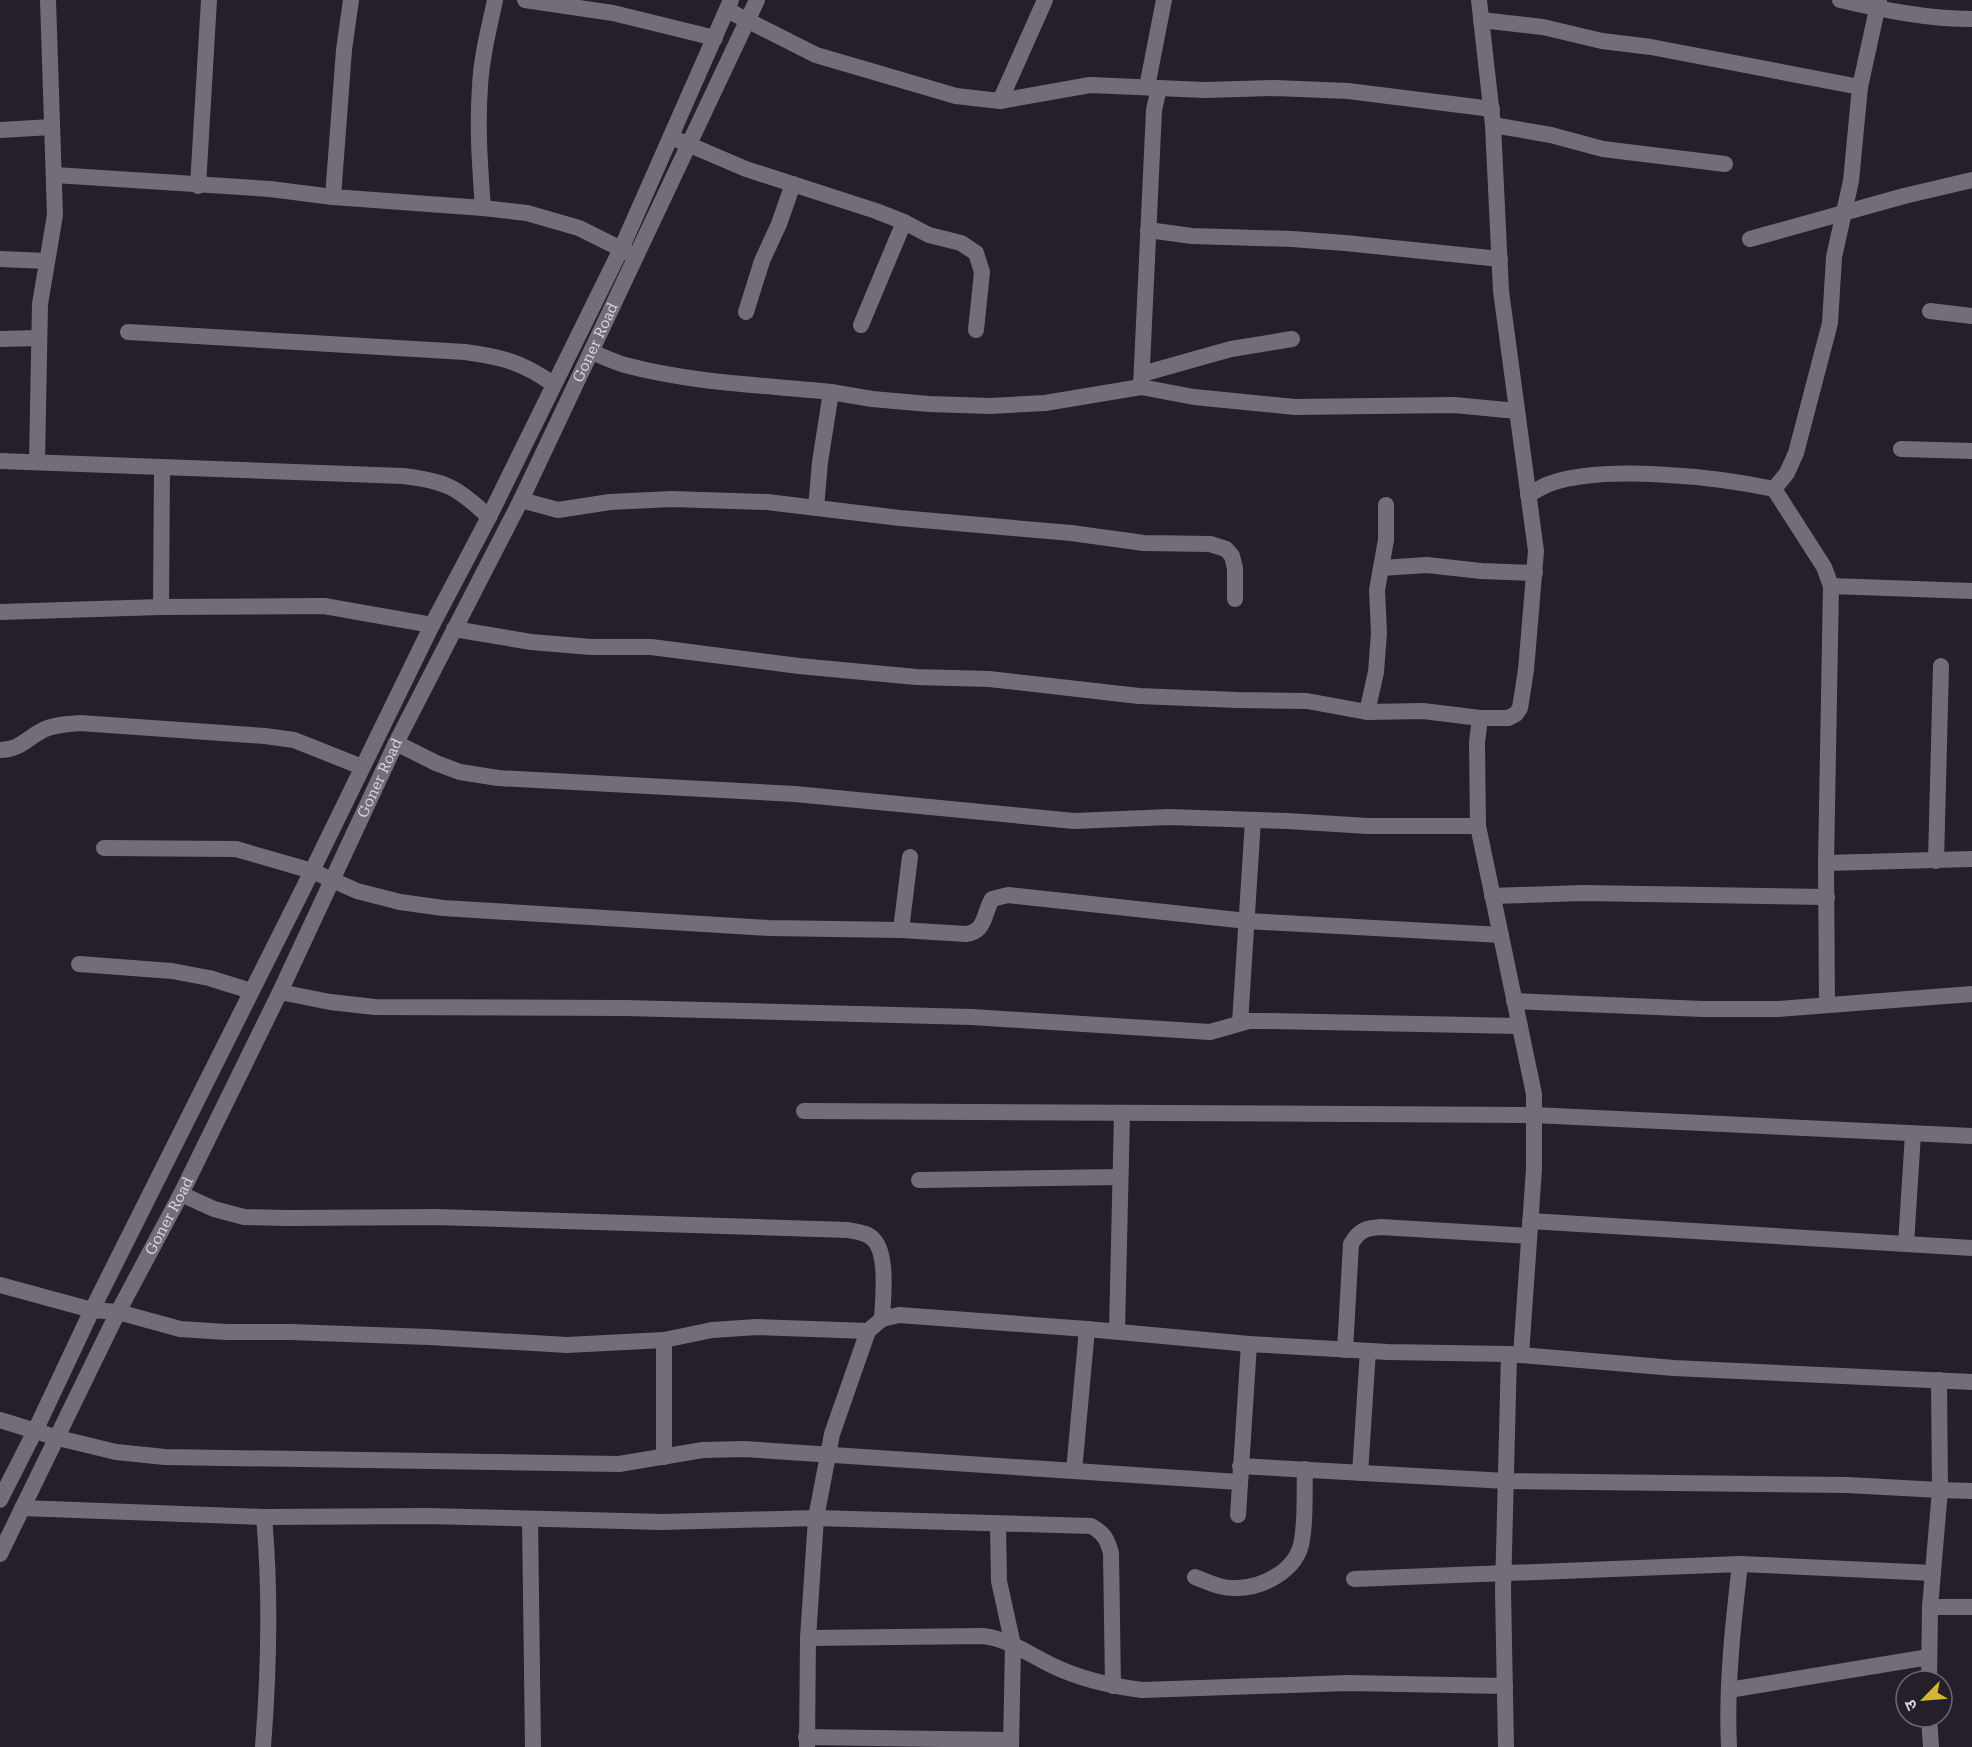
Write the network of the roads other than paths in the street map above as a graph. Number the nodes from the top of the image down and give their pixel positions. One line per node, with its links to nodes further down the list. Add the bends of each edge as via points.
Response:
1 (48, 0): 21 (street)
2 (209, 0): 29 (street)
3 (351, 0): 30 (street)
4 (495, 0): 31 (street, via 480,86)
5 (525, 0): 16 (street, via 614,13)
6 (757, 0): 15 (street, Goner Road)
7 (1045, 0): 19 (street)
8 (1164, 0): 17 (street)
9 (1479, 0): 14 (street)
10 (1840, 0): 11 (street)
11 (1878, 4): 13 (street, via 1951,19); 18 (street)
12 (729, 5): 15 (street); 16 (street, Goner Road)
13 (1972, 19)
14 (1481, 20): 18 (street, via 1543,27); 20 (street)
15 (748, 21): 19 (street, via 816,55 956,96); 24 (street, Goner Road)
16 (715, 38): 23 (street, Goner Road)
17 (1153, 87): 19 (street, via 1090,85); 20 (street, via 1348,91); 34 (street)
18 (1860, 87): 32 (street)
19 (1000, 101)
20 (1492, 117): 25 (street, via 1603,149); 39 (street)
21 (52, 127): 22 (street); 26 (street)
22 (0, 130)
23 (671, 137): 24 (street); 36 (street, Goner Road)
24 (690, 144): 28 (street, via 746,169); 37 (street, Goner Road)
25 (1725, 164)
26 (55, 175): 29 (street); 40 (street, via 55,215)
27 (1972, 180): 32 (street)
28 (793, 184): 33 (street); 42 (street)
29 (198, 186): 30 (street, via 270,189)
30 (333, 198): 31 (street)
31 (483, 208): 36 (street, via 526,213)
32 (1844, 213): 35 (street); 60 (street, via 1834,257 1830,324 1796,453)
33 (904, 222): 44 (street); 45 (street, via 929,235 961,243 976,253 982,272)
34 (1148, 230): 39 (street, via 1192,236 1345,243); 51 (street)
35 (1750, 239)
36 (622, 247): 37 (street); 52 (street, Goner Road)
37 (636, 257): 50 (street, Goner Road)
38 (0, 259): 40 (street)
39 (1500, 259): 54 (street)
40 (47, 261): 47 (street)
41 (1930, 311): 43 (street)
42 (746, 312)
43 (1972, 316)
44 (861, 325)
45 (976, 330)
46 (128, 332): 52 (street, via 465,352 501,357 532,369)
47 (38, 338): 48 (street); 58 (street)
48 (0, 339)
49 (1292, 339): 51 (street, via 1232,349)
50 (591, 352): 53 (street, via 651,371); 62 (street, Goner Road)
51 (1141, 380): 53 (street, via 1045,403 929,404); 54 (street, via 1194,397 1295,407 1454,405)
52 (553, 384): 65 (street, Goner Road)
53 (831, 392): 64 (street)
54 (1517, 411): 61 (street)
55 (1901, 449): 56 (street)
56 (1972, 451)
57 (0, 461): 58 (street)
58 (37, 462): 59 (street)
59 (162, 467): 65 (street, via 435,480 465,494); 71 (street)
60 (1774, 489): 61 (street, via 1695,477 1624,474 1578,477 1548,484); 68 (street, via 1820,560)
61 (1528, 495): 67 (street)
62 (520, 500): 64 (street, via 558,510 672,499); 74 (street, Goner Road)
63 (1386, 505): 66 (street)
64 (816, 508): 70 (street, via 1144,543 1210,544 1226,549 1232,556)
65 (489, 516): 73 (street, Goner Road)
66 (1381, 568): 67 (street, via 1427,565); 76 (street, via 1376,672)
67 (1535, 573): 77 (street, via 1520,708 1508,718)
68 (1831, 586): 69 (street); 87 (street)
69 (1972, 591)
70 (1235, 599)
71 (161, 607): 72 (street); 73 (street, via 324,606)
72 (0, 612)
73 (432, 625): 74 (street); 80 (street, Goner Road)
74 (454, 629): 76 (street, via 531,642 651,647 799,666 989,679 1139,696 1307,701); 78 (street, Goner Road)
75 (1941, 666): 86 (street)
76 (1367, 712): 77 (street, via 1423,711)
77 (1480, 718): 82 (street)
78 (396, 743): 81 (street, via 436,764 498,777 795,794 1074,821); 89 (street, Goner Road)
79 (0, 750): 80 (street, via 27,742 59,724 80,723 294,740)
80 (362, 767): 88 (street, Goner Road)
81 (1253, 819): 82 (street, via 1368,826); 92 (street)
82 (1478, 826): 90 (street)
83 (104, 848): 88 (street, via 236,849)
84 (910, 857): 93 (street)
85 (1972, 859): 86 (street)
86 (1936, 861): 87 (street)
87 (1826, 863): 91 (street)
88 (312, 871): 89 (street); 96 (street, Goner Road)
89 (332, 881): 93 (street, via 400,902 443,908 769,928); 97 (street, Goner Road)
90 (1492, 896): 91 (street, via 1583,893); 94 (street)
91 (1827, 897): 100 (street)
92 (1247, 921): 93 (street, via 1008,895 992,899 982,926 974,933); 94 (street); 101 (street)
93 (901, 930)
94 (1501, 935): 99 (street)
95 (79, 964): 96 (street, via 172,971)
96 (251, 991): 115 (street, Goner Road)
97 (280, 992): 101 (street, via 375,1007 948,1016 1210,1032); 110 (street, Goner Road)
98 (1972, 994): 100 (street)
99 (1514, 1001): 100 (street, via 1777,1010); 102 (street)
100 (1827, 1005)
101 (1240, 1023): 102 (street)
102 (1520, 1026): 105 (street, via 1534,1094)
103 (804, 1112): 104 (street)
104 (1122, 1114): 105 (street); 108 (street)
105 (1534, 1115): 106 (street); 111 (street)
106 (1913, 1134): 107 (street); 112 (street)
107 (1972, 1136)
108 (1120, 1177): 109 (street); 120 (street)
109 (919, 1180)
110 (181, 1194): 116 (street, Goner Road); 117 (street, via 244,1217 449,1218 848,1230 864,1233 875,1241 882,1258)
111 (1529, 1229): 112 (street); 123 (street, via 1366,1228 1351,1244); 125 (street)
112 (1906, 1244): 113 (street)
113 (1972, 1248)
114 (0, 1285): 115 (street)
115 (92, 1310): 116 (street); 129 (street, Goner Road)
116 (118, 1312): 121 (street, via 180,1329 226,1332 429,1337 567,1346); 130 (street, Goner Road)
117 (882, 1319): 118 (street, via 899,1315); 119 (street)
118 (1088, 1329): 120 (street); 134 (street)
119 (868, 1331): 121 (street, via 757,1327 712,1330); 131 (street)
120 (1117, 1331): 122 (street)
121 (664, 1340): 132 (street)
122 (1249, 1344): 123 (street); 136 (street)
123 (1345, 1350): 124 (street)
124 (1368, 1351): 125 (street); 135 (street)
125 (1515, 1354): 126 (street, via 1674,1368); 137 (street)
126 (1939, 1380): 127 (street); 138 (street)
127 (1972, 1382)
128 (0, 1420): 129 (street)
129 (35, 1431): 130 (street); 140 (street, Goner Road)
130 (58, 1438): 132 (street, via 116,1452 165,1457 619,1464); 141 (street, Goner Road)
131 (827, 1455): 132 (street, via 744,1449 703,1450); 134 (street); 144 (street)
132 (664, 1457)
133 (1305, 1469): 135 (street); 136 (street); 151 (street, via 1302,1541 1297,1556 1284,1571 1260,1585 1235,1588)
134 (1074, 1471): 136 (street)
135 (1360, 1473): 137 (street)
136 (1240, 1474): 142 (street)
137 (1506, 1481): 138 (street, via 1847,1485); 149 (street)
138 (1940, 1490): 139 (street); 150 (street)
139 (1972, 1491)
140 (0, 1500)
141 (22, 1508): 143 (street); 147 (street, Goner Road)
142 (1238, 1515)
143 (264, 1518): 145 (street); 165 (street, via 269,1630)
144 (816, 1518): 145 (street, via 663,1522); 146 (street); 155 (street)
145 (530, 1519): 166 (street)
146 (998, 1525): 156 (street, via 999,1581); 159 (street, via 1091,1526 1107,1539 1111,1553)
147 (0, 1554)
148 (1740, 1564): 149 (street); 150 (street); 161 (street)
149 (1504, 1573): 152 (street); 160 (street)
150 (1933, 1573): 153 (street)
151 (1195, 1577)
152 (1354, 1579)
153 (1930, 1607): 154 (street); 157 (street)
154 (1972, 1607)
155 (808, 1638): 156 (street, via 983,1636 1000,1638); 163 (street)
156 (1014, 1646): 159 (street, via 1052,1666); 164 (street)
157 (1929, 1656): 158 (street); 161 (street)
158 (1929, 1669)
159 (1113, 1686): 160 (street, via 1142,1690 1348,1683)
160 (1505, 1686): 167 (street)
161 (1729, 1690): 168 (street)
162 (1929, 1729): 169 (street)
163 (807, 1742): 164 (street)
164 (1010, 1744)
165 (263, 1747)
166 (533, 1747)
167 (1506, 1747)
168 (1730, 1747)
169 (1930, 1747)

